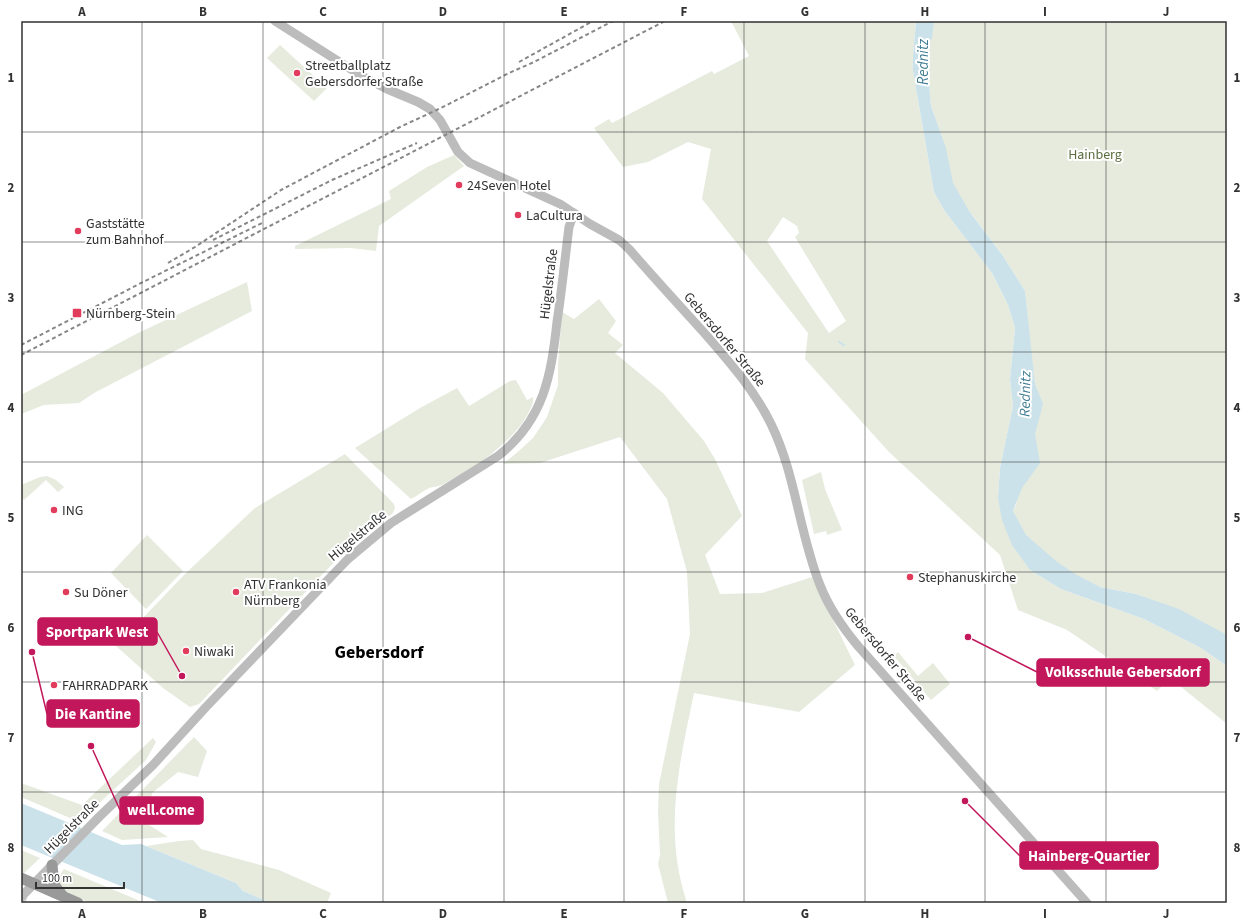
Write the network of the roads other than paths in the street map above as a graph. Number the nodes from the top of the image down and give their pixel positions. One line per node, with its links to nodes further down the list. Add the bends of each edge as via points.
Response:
1 (275, 21): 2 (main road, Gebersdorfer Straße, via 360,75 430,109 443,124 458,152 470,163 560,204)
2 (574, 213): 3 (main road, Hügelstraße, via 567,243 550,375 537,409 521,434 498,456 391,523 354,552); 9 (main road, Gebersdorfer Straße, via 628,249 746,383 767,415 780,444 811,561 824,595 838,620 858,646)
3 (50, 870): 5 (main road, Hügelstraße); 6 (highway, via 54,885)
4 (21, 878): 5 (highway)
5 (31, 887): 6 (highway); 7 (main road, Hügelstraße)
6 (62, 896): 8 (highway)
7 (21, 897)
8 (78, 903)
9 (1087, 903)

